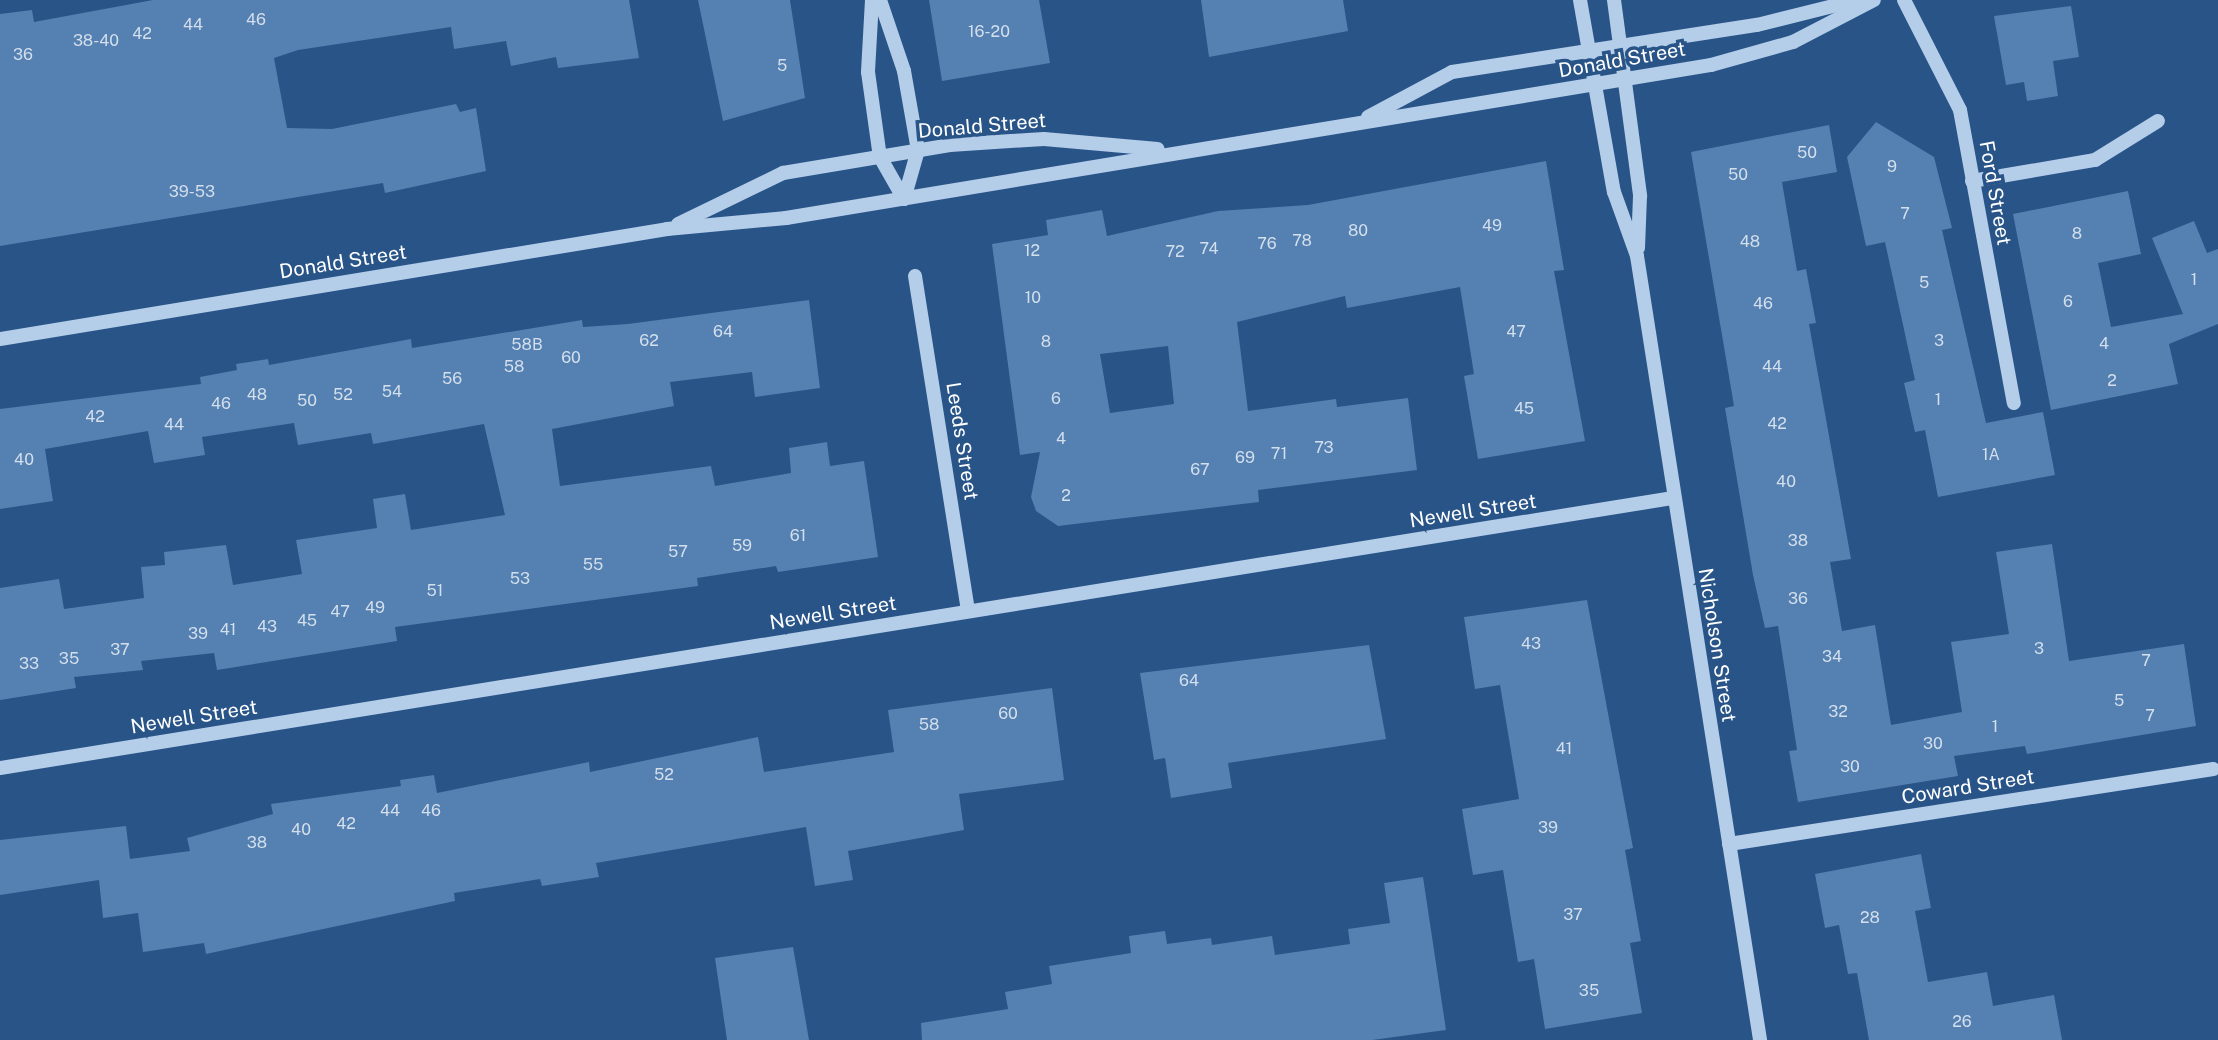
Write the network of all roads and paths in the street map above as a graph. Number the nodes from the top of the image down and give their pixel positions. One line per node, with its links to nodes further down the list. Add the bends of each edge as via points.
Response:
1 (872, 0): 16 (street, via 868,72)
2 (880, 0): 14 (street, via 904,71)
3 (1580, 0): 9 (street, Nicholson Street)
4 (1614, 0): 8 (street, Nicholson Street)
5 (1857, 0): 8 (street, Donald Street, via 1757,25)
6 (1874, 0): 10 (street, Donald Street, via 1758,55)
7 (1904, 0): 17 (street, Ford Street, via 1956,96)
8 (1622, 46): 9 (street, Donald Street); 10 (street, Nicholson Street)
9 (1587, 51): 11 (street, Nicholson Street); 12 (street, Donald Street, via 1452,72 1416,86)
10 (1625, 79): 11 (street, Donald Street); 20 (street, Nicholson Street, via 1640,196)
11 (1592, 85): 12 (street, Donald Street); 20 (street, Nicholson Street, via 1614,192)
12 (1365, 119): 15 (street, Donald Street)
13 (2158, 121): 17 (street, via 2095,160)
14 (918, 150): 15 (street, Donald Street, via 1044,139); 16 (street, Donald Street); 18 (street)
15 (1170, 150): 18 (street, Donald Street)
16 (880, 157): 18 (street); 19 (street, Donald Street, via 780,174)
17 (1972, 181): 25 (street, Ford Street)
18 (904, 199): 19 (street, Donald Street)
19 (667, 229): 23 (street, Donald Street)
20 (1637, 256): 26 (street, Nicholson Street)
21 (915, 276): 27 (street, Leeds Street)
22 (0, 331): 23 (street, Donald Street)
23 (26, 334): 24 (street, Donald Street)
24 (0, 339)
25 (2014, 403)
26 (1673, 498): 27 (street, Newell Street); 30 (street, Nicholson Street)
27 (968, 611): 28 (street, Newell Street)
28 (0, 768)
29 (2213, 769): 30 (street, Coward Street)
30 (1729, 844): 31 (street, Nicholson Street)
31 (1760, 1040)

